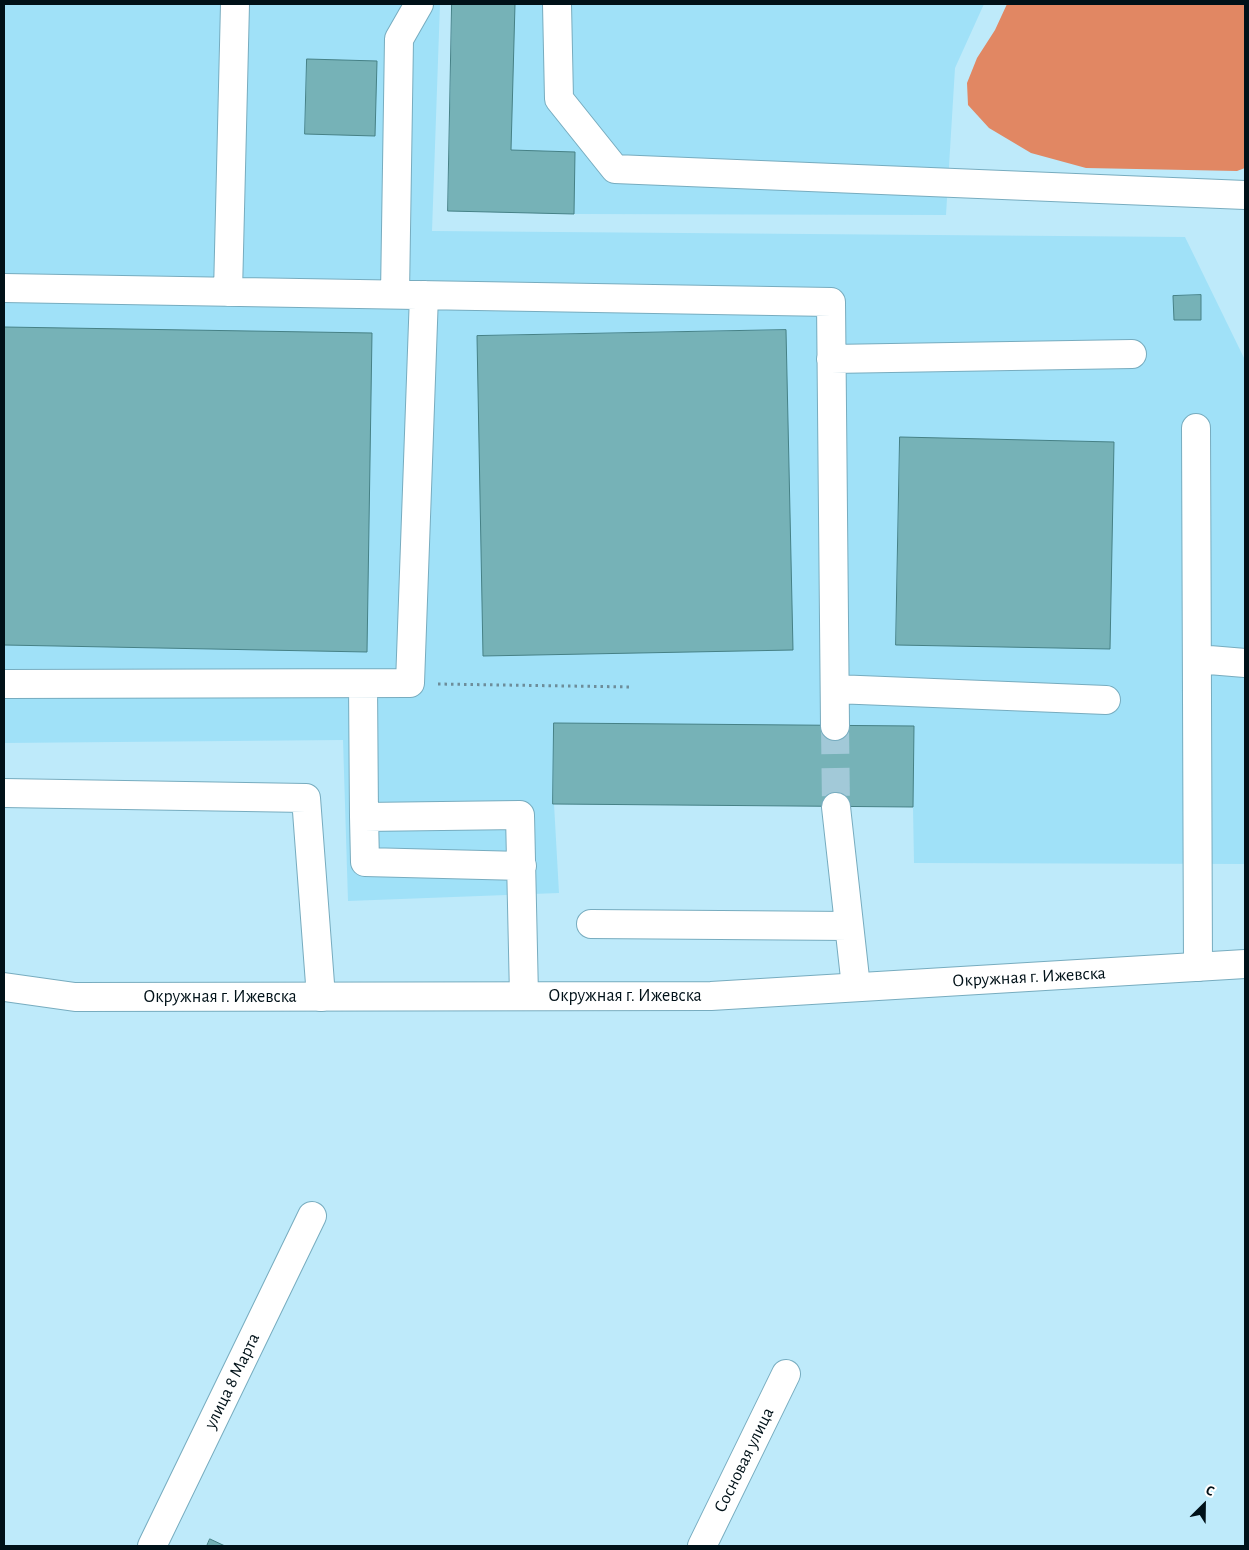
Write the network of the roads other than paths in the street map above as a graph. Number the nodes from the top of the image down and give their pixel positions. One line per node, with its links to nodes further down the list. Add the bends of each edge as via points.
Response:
1 (235, 4): 6 (main road)
2 (418, 4): 7 (main road, via 399,39)
3 (557, 4): 4 (main road, via 559,99 615,169)
4 (1245, 195)
5 (4, 288): 6 (main road)
6 (228, 292): 7 (main road)
7 (395, 294): 8 (main road)
8 (424, 295): 10 (main road, via 831,302); 15 (main road, via 410,684)
9 (1132, 354): 10 (main road)
10 (831, 359): 16 (main road)
11 (1196, 428): 12 (main road)
12 (1197, 659): 13 (main road); 26 (main road)
13 (1245, 663)
14 (4, 684): 15 (main road)
15 (363, 684): 21 (main road)
16 (835, 689): 17 (main road); 18 (main road)
17 (1106, 700)
18 (835, 726)
19 (4, 793): 30 (main road, via 306,798)
20 (836, 807): 24 (main road)
21 (364, 817): 22 (main road, via 364,862); 22 (main road, via 520,815)
22 (522, 866): 29 (main road)
23 (591, 924): 24 (main road)
24 (849, 926): 28 (main road)
25 (1245, 964): 26 (main road, Окружная г. Ижевска)
26 (1198, 967): 28 (main road, Окружная г. Ижевска)
27 (4, 987): 30 (main road, Окружная г. Ижевска, via 75,997)
28 (856, 987): 29 (main road, Окружная г. Ижевска, via 711,996)
29 (524, 996): 30 (main road, Окружная г. Ижевска)
30 (321, 997)
31 (312, 1216): 33 (main road, улица 8 Марта)
32 (786, 1374): 34 (main road, Сосновая улица)
33 (152, 1546)
34 (702, 1546)

